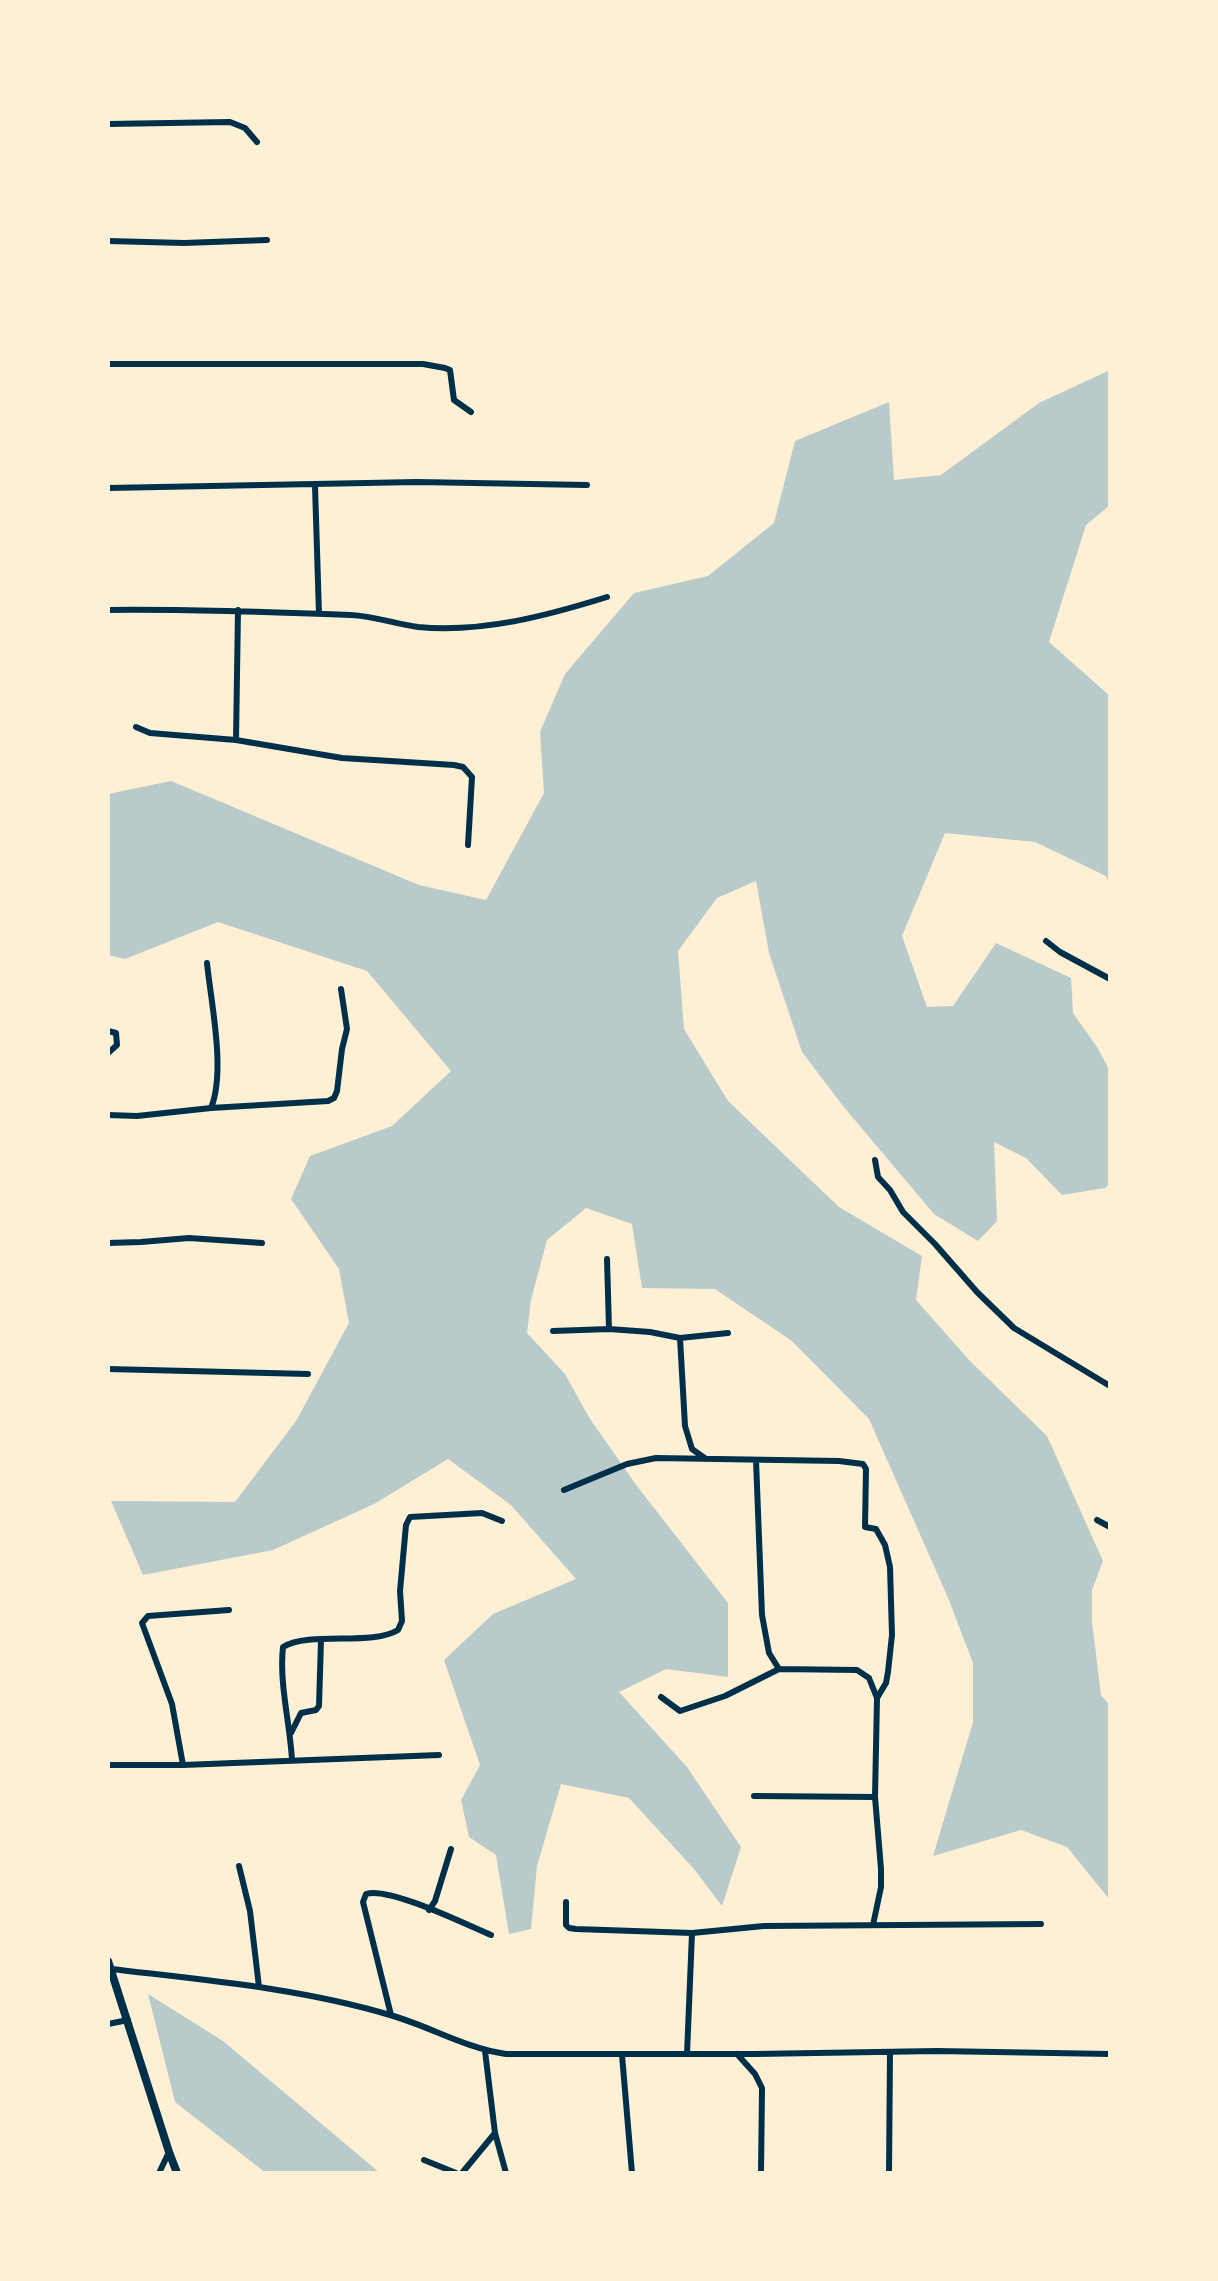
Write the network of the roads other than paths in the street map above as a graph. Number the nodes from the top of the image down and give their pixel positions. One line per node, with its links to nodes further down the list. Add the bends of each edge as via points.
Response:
1 (108, 123): 2 (street, via 230,123 245,128)
2 (257, 142)
3 (267, 240): 4 (street)
4 (108, 241)
5 (108, 364): 6 (street, via 423,364 450,370 454,400)
6 (471, 412)
7 (587, 485): 8 (street, via 417,482)
8 (315, 486): 9 (street); 13 (street)
9 (108, 488)
10 (607, 597): 13 (street, via 537,617 465,627 416,626 368,616)
11 (108, 610): 12 (street)
12 (238, 610): 13 (street); 15 (street)
13 (319, 614)
14 (136, 727): 15 (street, via 150,733)
15 (236, 740): 16 (street, via 342,758 463,767 472,777)
16 (468, 845)
17 (1046, 941): 19 (street)
18 (207, 963): 23 (street, via 217,1057)
19 (1110, 979)
20 (341, 989): 23 (street, via 347,1029 334,1098)
21 (108, 1031): 22 (street, via 118,1037 117,1045)
22 (108, 1053)
23 (211, 1108): 24 (street)
24 (108, 1115)
25 (875, 1160): 35 (street, via 878,1177 903,1212 976,1292 1014,1328)
26 (262, 1242): 27 (street, via 189,1238)
27 (108, 1243)
28 (607, 1259): 29 (street)
29 (609, 1329): 30 (street); 32 (street)
30 (553, 1331)
31 (728, 1333): 32 (street)
32 (680, 1338): 36 (street, via 685,1426 692,1449)
33 (108, 1369): 34 (street)
34 (308, 1374)
35 (1110, 1386)
36 (707, 1459): 37 (street); 38 (street, via 656,1458 627,1464)
37 (756, 1460): 44 (street, via 762,1615 769,1653); 46 (street, via 856,1462 866,1469 865,1527 876,1529 885,1545 892,1601 888,1672)
38 (564, 1490)
39 (1097, 1520): 41 (street)
40 (502, 1521): 43 (street, via 482,1513 410,1517 406,1525 400,1591 402,1621 398,1630)
41 (1110, 1527)
42 (229, 1610): 51 (street, via 143,1618 172,1704)
43 (321, 1640): 47 (street, via 319,1706 301,1713); 47 (street, via 283,1647)
44 (779, 1670): 45 (street, via 680,1711); 46 (street, via 857,1670 869,1678)
45 (662, 1697)
46 (877, 1698): 53 (street)
47 (291, 1733): 49 (street)
48 (439, 1755): 49 (street)
49 (292, 1760): 51 (street)
50 (108, 1765): 51 (street)
51 (183, 1765)
52 (754, 1796): 53 (street)
53 (875, 1797): 59 (street, via 881,1887)
54 (451, 1849): 57 (street)
55 (239, 1866): 63 (street, via 250,1911)
56 (566, 1902): 60 (street, via 569,1928)
57 (429, 1910): 61 (street); 64 (street, via 397,1897 371,1892 363,1897)
58 (1041, 1924): 59 (street)
59 (873, 1925): 60 (street, via 764,1926)
60 (693, 1933): 69 (street)
61 (491, 1935)
62 (109, 1965): 63 (street); 65 (street)
63 (259, 1987): 64 (street)
64 (391, 2015): 67 (street)
65 (128, 2020): 66 (street); 74 (street)
66 (108, 2024)
67 (485, 2051): 72 (street); 73 (street)
68 (890, 2052): 70 (street); 71 (street); 83 (street)
69 (687, 2054): 70 (street); 72 (street)
70 (737, 2054): 82 (street, via 762,2088)
71 (1110, 2054)
72 (622, 2055): 81 (street)
73 (495, 2133): 79 (street); 80 (street)
74 (169, 2152): 76 (street); 77 (street)
75 (424, 2160): 78 (street)
76 (159, 2173)
77 (177, 2173)
78 (456, 2173)
79 (462, 2173)
80 (506, 2173)
81 (632, 2173)
82 (761, 2173)
83 (889, 2173)

